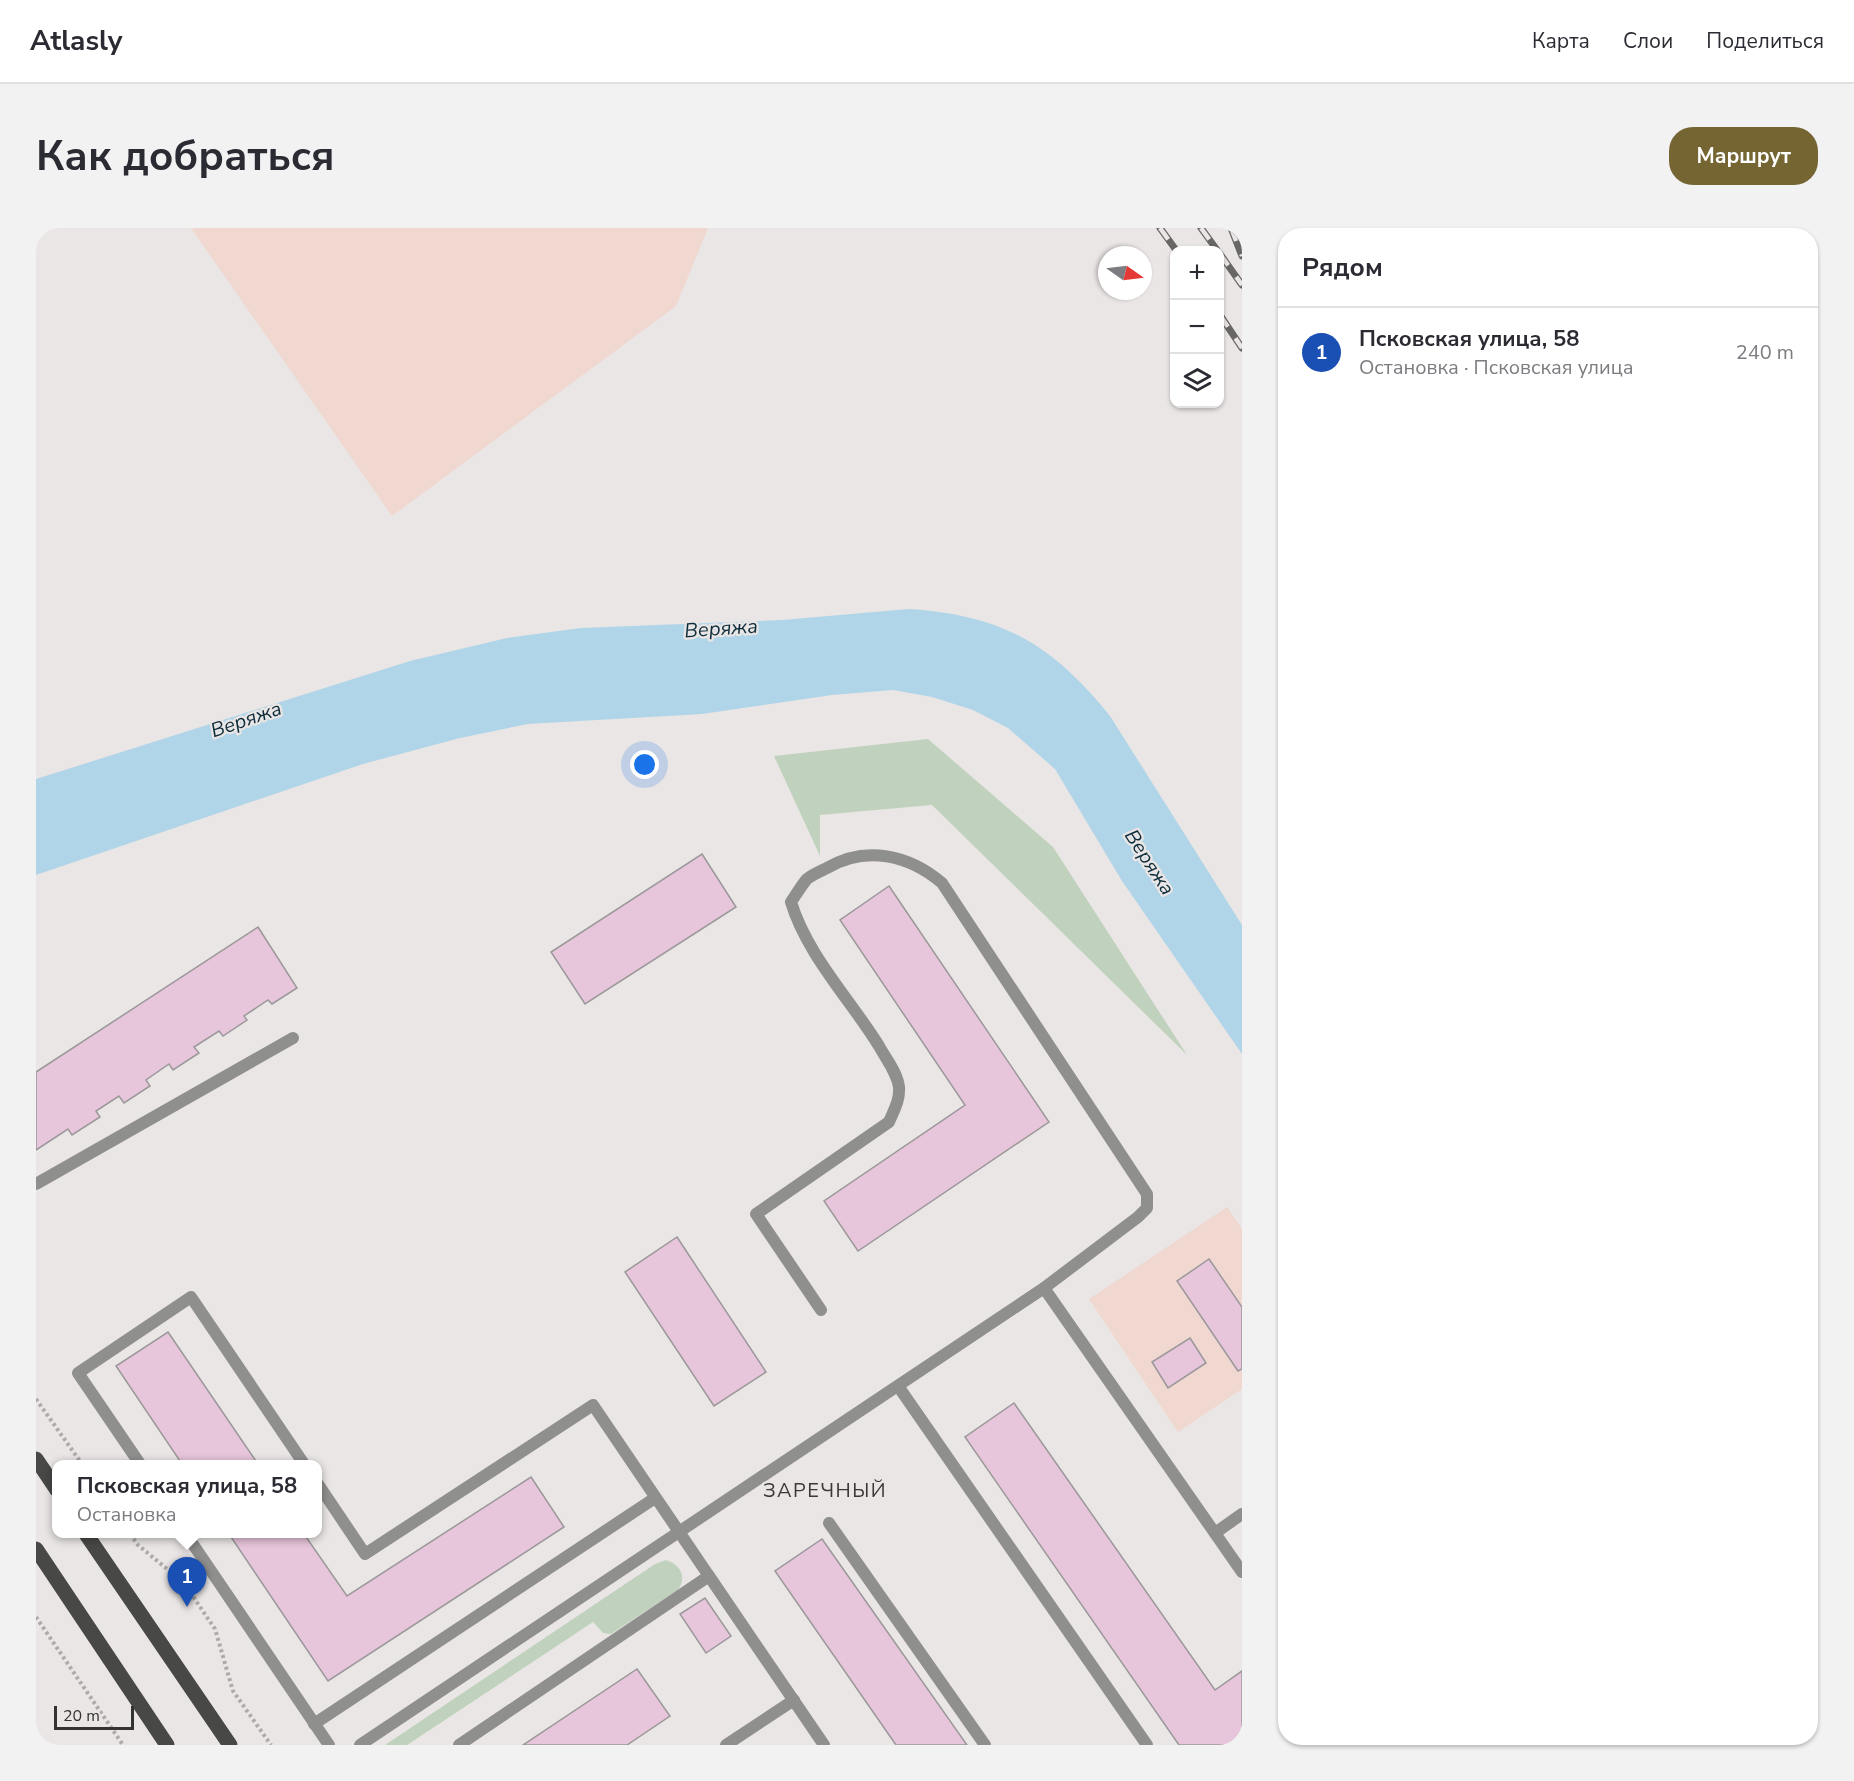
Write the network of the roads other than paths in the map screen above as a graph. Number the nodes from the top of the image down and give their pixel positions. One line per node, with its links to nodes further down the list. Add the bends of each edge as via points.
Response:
1 (293, 1038): 2 (lane)
2 (36, 1184)
3 (1044, 1288): 4 (lane, via 1138,1217 1147,1208 1147,1194 942,883 926,870 873,854 845,857 817,873 791,902 798,927 871,1034 896,1074 899,1087 889,1122 756,1214); 5 (lane); 15 (lane)
4 (821, 1310)
5 (898, 1386): 14 (lane); 31 (lane)
6 (36, 1460): 9 (main road)
7 (137, 1460): 8 (lane, via 78,1373 191,1297)
8 (301, 1460)
9 (52, 1483)
10 (322, 1490): 11 (lane, via 365,1554 593,1405)
11 (655, 1498): 14 (lane); 22 (lane)
12 (1242, 1514): 15 (lane)
13 (829, 1523): 30 (lane)
14 (679, 1533): 20 (lane); 26 (lane)
15 (1215, 1533): 19 (lane)
16 (89, 1538): 24 (main road)
17 (189, 1538): 22 (lane)
18 (36, 1549): 23 (main road)
19 (1242, 1572)
20 (709, 1576): 21 (lane); 27 (lane)
21 (794, 1700): 28 (lane); 29 (lane)
22 (314, 1724): 25 (lane)
23 (167, 1745)
24 (230, 1745)
25 (329, 1745)
26 (360, 1745)
27 (459, 1745)
28 (726, 1745)
29 (824, 1745)
30 (985, 1745)
31 (1147, 1745)

